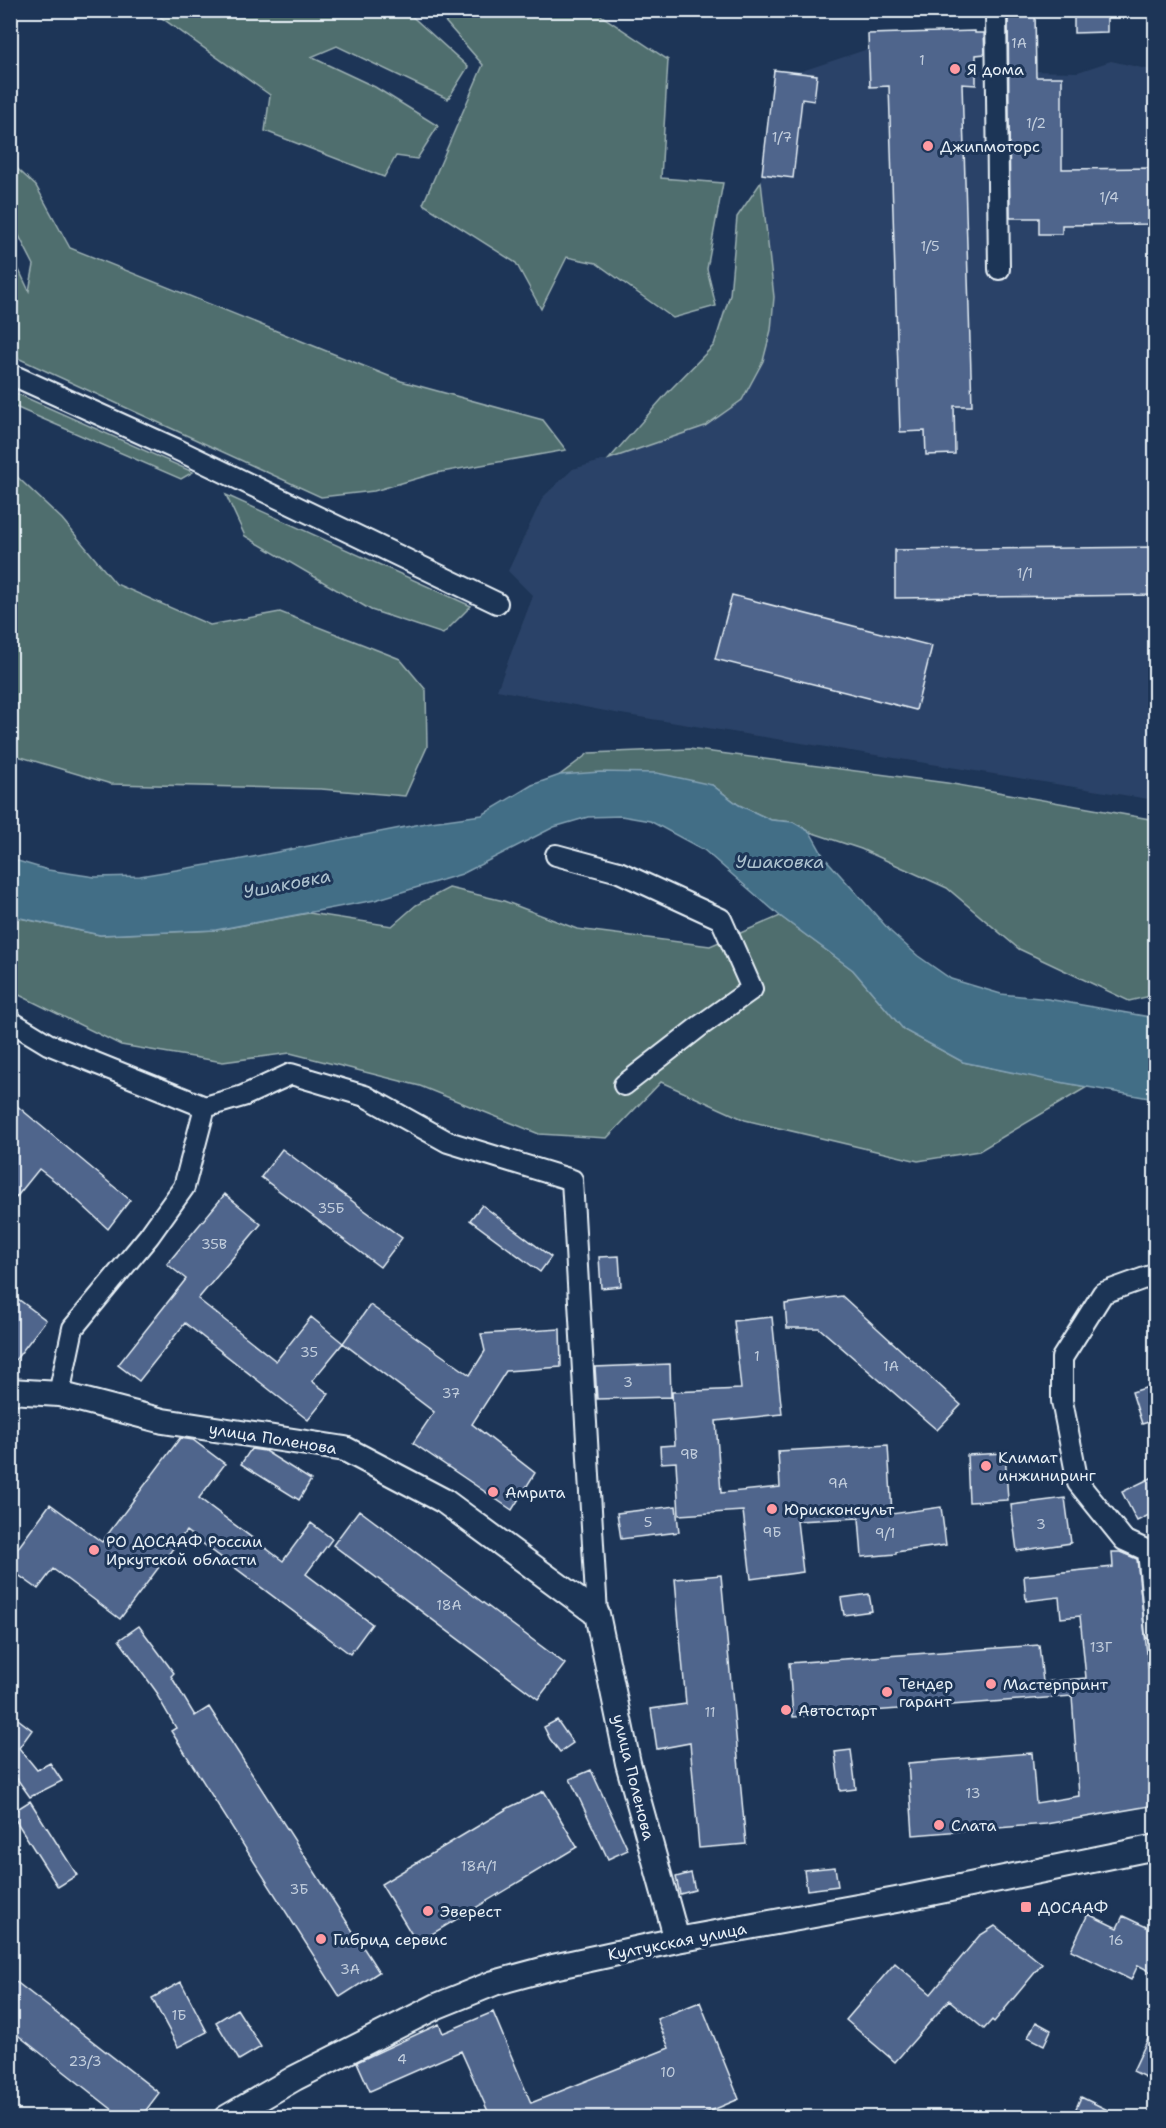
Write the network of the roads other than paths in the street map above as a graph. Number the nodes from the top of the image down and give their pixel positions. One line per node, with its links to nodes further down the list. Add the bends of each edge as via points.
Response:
1 (996, 10): 2 (street)
2 (999, 269)
3 (10, 374): 4 (street)
4 (497, 603)
5 (556, 855): 7 (street, via 619,872 721,918 752,989)
6 (10, 1020): 8 (street, via 48,1044)
7 (624, 1084)
8 (205, 1107): 11 (street, via 184,1188 73,1328); 13 (street, улица Поленова, via 243,1096 291,1074 365,1096 448,1142 572,1180)
9 (1155, 1274): 12 (street, via 1103,1293 1062,1358 1062,1401 1078,1483 1124,1540)
10 (10, 1391): 11 (street, улица Поленова)
11 (59, 1394): 13 (street, улица Поленова, via 163,1421 345,1449 444,1501)
12 (1152, 1548): 14 (street)
13 (597, 1614): 16 (street, улица Поленова, via 628,1763)
14 (1155, 1632)
15 (1155, 1847): 16 (street, Култукская улица)
16 (677, 1940): 17 (street, Култукская улица, via 494,1983 417,2016)
17 (226, 2118)

